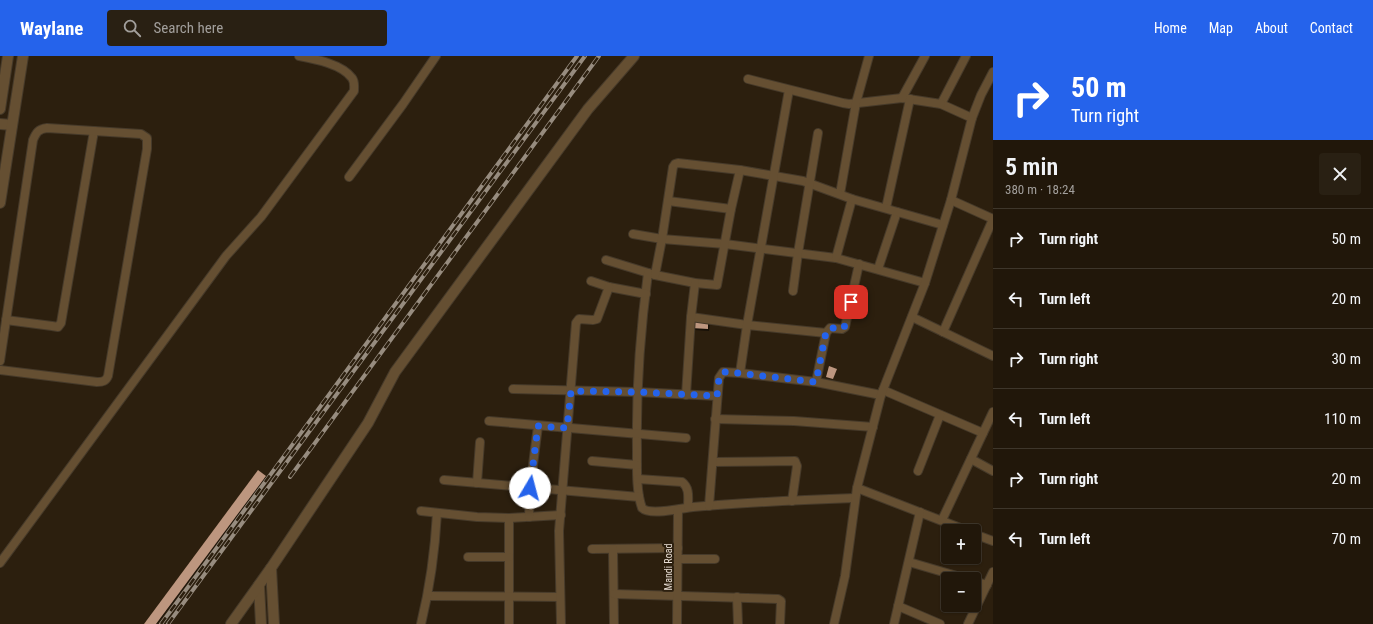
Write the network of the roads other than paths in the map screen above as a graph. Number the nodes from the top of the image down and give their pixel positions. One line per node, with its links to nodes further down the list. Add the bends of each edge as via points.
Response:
1 (8, 56): 16 (street)
2 (23, 56): 19 (street)
3 (299, 56): 9 (street)
4 (436, 56): 24 (street)
5 (634, 56): 117 (street, via 588,109 395,372 368,423)
6 (869, 56): 14 (street)
7 (925, 56): 13 (street)
8 (966, 56): 15 (street)
9 (323, 58): 116 (street, via 352,78 354,91 261,217 226,256)
10 (993, 72): 17 (street)
11 (748, 79): 12 (street)
12 (789, 90): 14 (street, via 838,102); 23 (street)
13 (906, 99): 14 (street); 15 (street); 31 (street)
14 (856, 103): 26 (street)
15 (941, 104): 17 (street)
16 (0, 109)
17 (972, 118): 28 (street)
18 (0, 124): 19 (street)
19 (12, 125): 30 (street)
20 (94, 131): 54 (street, via 47,128 37,132 33,140); 54 (street, via 61,323 52,326); 60 (street, via 141,134 148,142 108,376 106,380 97,382)
21 (818, 133): 25 (street)
22 (740, 170): 23 (street); 29 (street, via 682,162 675,164); 32 (street)
23 (774, 176): 25 (street); 39 (street)
24 (349, 177)
25 (809, 182): 26 (street); 40 (street)
26 (840, 194): 27 (street)
27 (852, 199): 31 (street); 41 (street)
28 (951, 200): 34 (street); 35 (street)
29 (668, 201): 32 (street); 37 (street)
30 (0, 202)
31 (886, 208): 33 (street)
32 (731, 209): 38 (street)
33 (897, 212): 35 (street); 44 (street)
34 (993, 219): 57 (street)
35 (943, 225): 48 (street)
36 (632, 234): 37 (street)
37 (662, 239): 38 (street); 45 (street)
38 (724, 244): 39 (street); 47 (street, via 717,285)
39 (761, 249): 40 (street); 55 (street)
40 (798, 253): 41 (street); 50 (street)
41 (836, 258): 43 (street)
42 (606, 260): 45 (street)
43 (859, 264): 44 (street); 56 (street, via 845,327 830,328)
44 (878, 269): 48 (street)
45 (652, 274): 47 (street); 51 (street)
46 (591, 281): 49 (street)
47 (695, 283): 53 (street)
48 (925, 283): 52 (street)
49 (609, 286): 51 (street); 64 (street, via 597,319 579,318 576,321)
50 (793, 292)
51 (646, 294): 65 (street)
52 (912, 316): 57 (street); 66 (street)
53 (691, 317): 55 (street); 67 (street)
54 (6, 320): 59 (street)
55 (748, 325): 56 (street); 61 (street)
56 (826, 332): 62 (street)
57 (943, 332): 58 (street)
58 (993, 356)
59 (0, 361)
60 (0, 370)
61 (740, 373): 62 (street); 68 (street, via 723,372 719,378)
62 (816, 382): 66 (street)
63 (513, 389): 64 (street)
64 (571, 391): 65 (street); 75 (street)
65 (638, 392): 67 (street); 77 (street)
66 (882, 393): 70 (street); 74 (street)
67 (686, 395): 68 (street)
68 (717, 396): 71 (street)
69 (993, 412): 76 (street)
70 (940, 415): 76 (street); 84 (street)
71 (715, 419): 74 (street); 82 (street)
72 (489, 421): 73 (street)
73 (538, 426): 75 (street); 89 (street)
74 (873, 427): 90 (street)
75 (567, 428): 77 (street); 91 (street)
76 (983, 433): 80 (street)
77 (637, 434): 78 (street); 83 (street)
78 (686, 438)
79 (480, 442): 88 (street)
80 (971, 459): 85 (street); 104 (street)
81 (592, 461): 83 (street)
82 (713, 462): 94 (street, via 795,462 797,466); 95 (street)
83 (637, 465): 86 (street)
84 (918, 470)
85 (993, 471)
86 (638, 479): 92 (street); 96 (street, via 682,482 687,488)
87 (444, 480): 88 (street)
88 (477, 483): 89 (street)
89 (530, 488): 91 (street); 102 (street)
90 (857, 488): 93 (street); 99 (street)
91 (562, 490): 92 (street); 101 (street)
92 (639, 497): 97 (street, via 644,510)
93 (855, 498): 94 (street); 140 (street, via 845,576)
94 (792, 501): 95 (street)
95 (709, 506): 96 (street)
96 (688, 507): 97 (street)
97 (678, 510): 108 (street, Mandi Road)
98 (421, 511): 100 (street)
99 (920, 512): 104 (street); 115 (street)
100 (437, 513): 103 (street); 124 (street)
101 (561, 515): 102 (street); 127 (street)
102 (529, 517): 103 (street)
103 (509, 518): 112 (street)
104 (942, 520): 105 (street)
105 (951, 524)
106 (981, 537): 107 (street)
107 (993, 541)
108 (678, 548): 110 (street); 114 (street, Mandi Road)
109 (592, 549): 110 (street)
110 (613, 549): 123 (street)
111 (468, 557): 112 (street)
112 (509, 557): 126 (street)
113 (715, 559): 114 (street)
114 (678, 560): 125 (street, Mandi Road)
115 (909, 562): 118 (street); 129 (street)
116 (0, 563)
117 (271, 568): 121 (street); 132 (street)
118 (943, 572)
119 (993, 572): 122 (street)
120 (981, 583): 122 (street)
121 (259, 585): 130 (street); 131 (street)
122 (987, 585): 143 (street)
123 (614, 594): 125 (street); 136 (street)
124 (428, 596): 126 (street); 133 (street)
125 (678, 596): 128 (street); 137 (street, Mandi Road)
126 (509, 597): 127 (street); 134 (street)
127 (560, 597): 135 (street)
128 (737, 597): 138 (street); 139 (street, via 779,599)
129 (898, 606): 141 (street); 142 (street)
130 (231, 624)
131 (262, 624)
132 (274, 624)
133 (421, 624)
134 (509, 624)
135 (561, 624)
136 (614, 624)
137 (677, 624)
138 (738, 624)
139 (780, 624)
140 (834, 624)
141 (894, 624)
142 (938, 624)
143 (968, 624)

